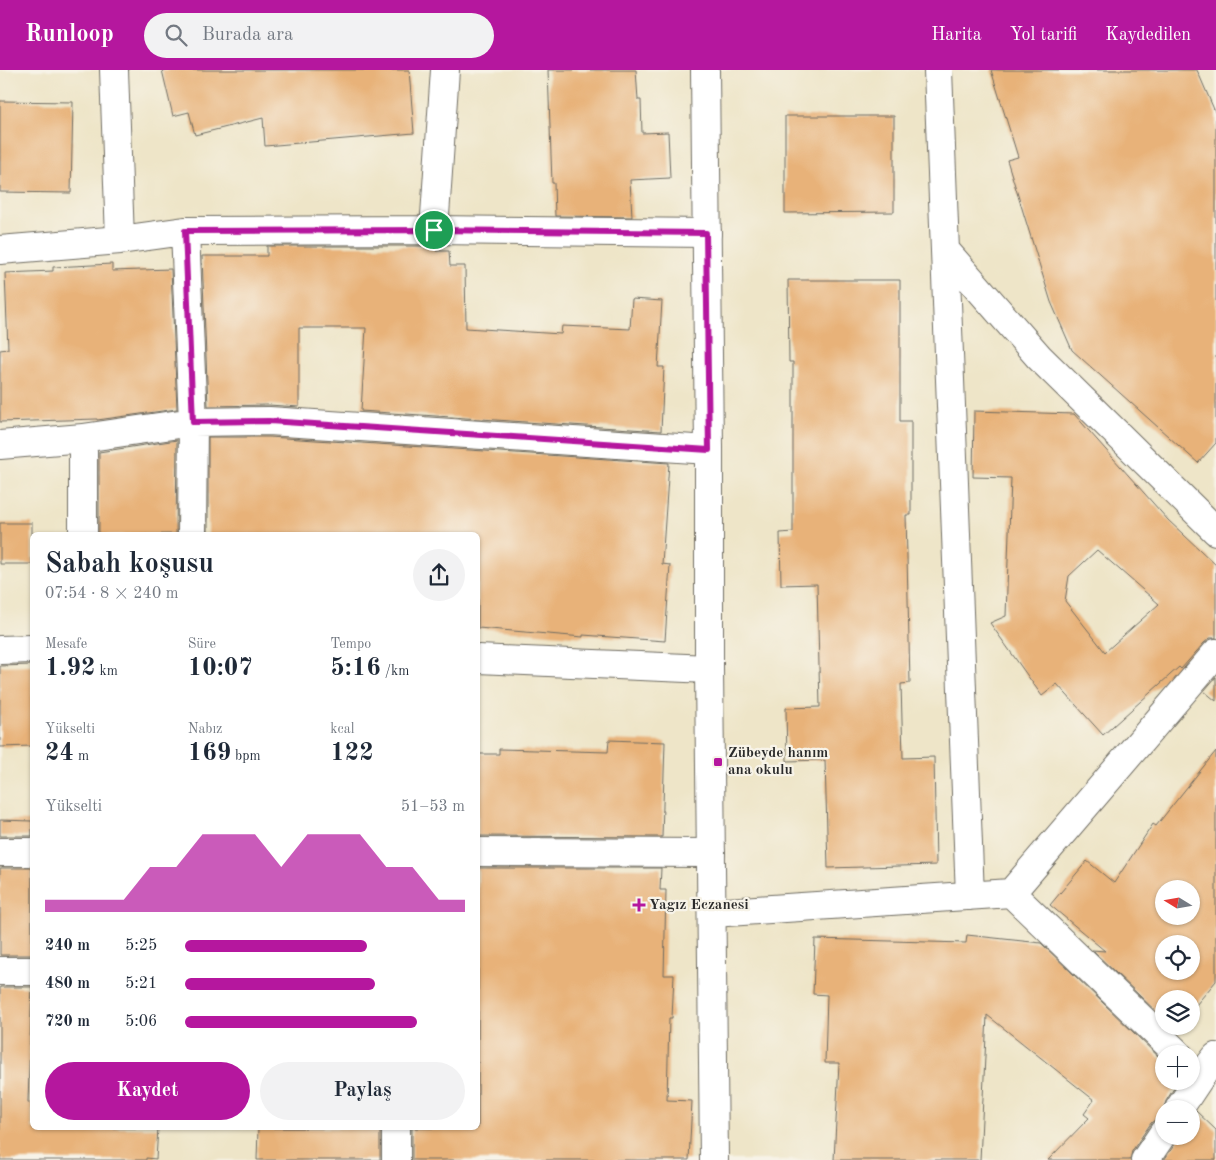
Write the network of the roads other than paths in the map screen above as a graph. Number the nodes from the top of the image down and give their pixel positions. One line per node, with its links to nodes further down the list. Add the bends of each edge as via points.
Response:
1 (114, 70): 8 (street)
2 (445, 70): 5 (street)
3 (704, 70): 7 (street)
4 (938, 70): 10 (street)
5 (434, 230): 6 (street); 7 (street)
6 (185, 231): 8 (street); 11 (street)
7 (706, 233): 14 (street)
8 (120, 240): 9 (street)
9 (0, 250)
10 (945, 250): 15 (street, via 1039,357); 28 (street)
11 (193, 422): 12 (street); 14 (street, via 269,421); 17 (street)
12 (82, 438): 13 (street); 16 (street)
13 (0, 445)
14 (709, 450): 22 (street)
15 (1216, 531)
16 (83, 532)
17 (192, 532)
18 (30, 649): 19 (street)
19 (0, 650)
20 (1216, 653): 27 (street)
21 (480, 659): 22 (street)
22 (709, 669): 26 (street)
23 (0, 852): 24 (street)
24 (30, 852)
25 (480, 852): 26 (street)
26 (712, 853): 29 (street)
27 (1011, 893): 28 (street); 32 (street)
28 (970, 896): 29 (street)
29 (712, 913): 38 (street)
30 (0, 971): 31 (street)
31 (30, 971)
32 (1169, 1045)
33 (1206, 1072): 34 (street)
34 (1186, 1100)
35 (396, 1130): 37 (street)
36 (1155, 1145): 39 (street)
37 (396, 1160)
38 (714, 1160)
39 (1145, 1160)

